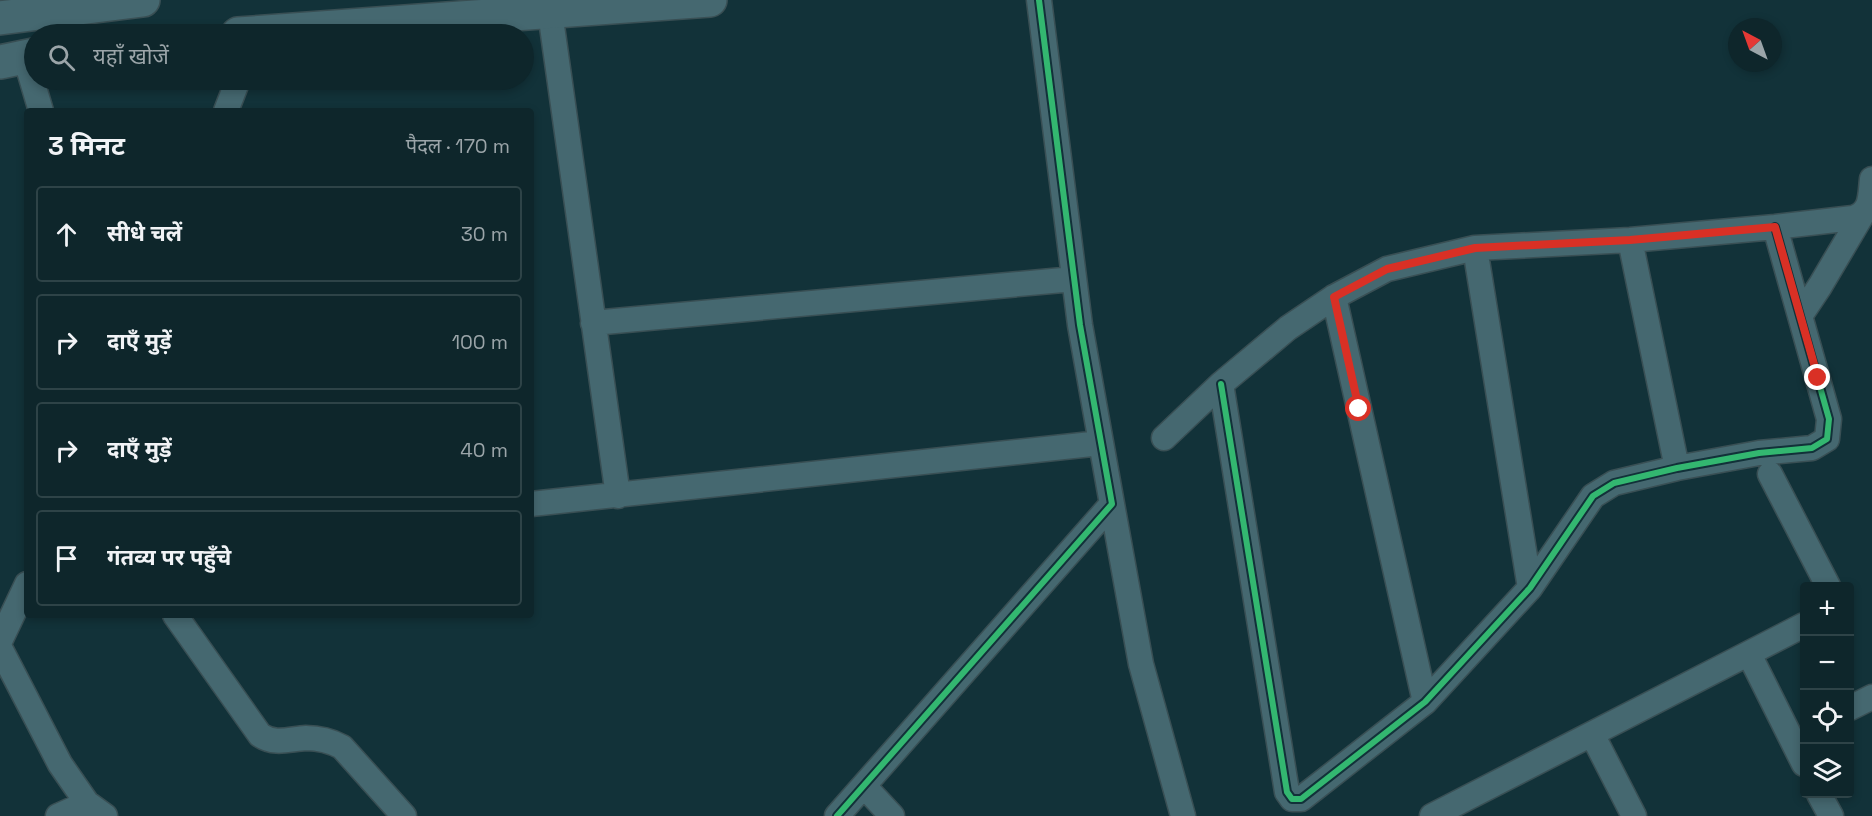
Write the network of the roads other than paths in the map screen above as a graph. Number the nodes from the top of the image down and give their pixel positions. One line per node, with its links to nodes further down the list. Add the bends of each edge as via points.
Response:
1 (143, 0): 5 (main road)
2 (710, 0): 4 (main road)
3 (1039, 0): 16 (street)
4 (550, 12): 6 (main road); 19 (street)
5 (0, 18)
6 (380, 24)
7 (33, 90): 9 (street)
8 (234, 90): 10 (street)
9 (40, 108)
10 (227, 108)
11 (1872, 179): 12 (street, via 1869,206)
12 (1862, 215): 13 (street); 18 (street)
13 (1775, 227): 14 (street); 18 (street)
14 (1630, 240): 15 (street); 23 (street)
15 (1475, 248): 17 (street, via 1387,269); 29 (street)
16 (1074, 279): 19 (street); 22 (street)
17 (1334, 297): 20 (street, via 1288,328); 37 (street)
18 (1800, 316): 23 (street, via 1829,419 1827,439 1812,448)
19 (594, 323): 25 (street)
20 (1221, 384): 21 (street); 37 (street, via 1287,792 1292,799 1301,799)
21 (1164, 438)
22 (1101, 443): 25 (street); 27 (street)
23 (1677, 468): 29 (street, via 1614,483 1593,496)
24 (1770, 474): 28 (street)
25 (618, 496): 26 (street)
26 (534, 504)
27 (1112, 504): 41 (street); 49 (street, via 1141,664)
28 (1826, 582)
29 (1530, 588): 37 (street)
30 (24, 590): 33 (street)
31 (177, 618): 46 (street, via 260,735 268,740 331,741 342,747)
32 (1800, 627): 35 (street)
33 (0, 641)
34 (0, 648): 43 (street, via 60,764)
35 (1749, 654): 39 (street); 40 (street)
36 (1872, 697): 38 (street)
37 (1425, 702)
38 (1854, 706)
39 (1798, 733)
40 (1592, 734): 44 (street); 50 (street)
41 (864, 786): 47 (street); 48 (street)
42 (1821, 798): 51 (street)
43 (96, 809): 45 (street)
44 (1437, 815)
45 (58, 816)
46 (404, 816)
47 (837, 816)
48 (892, 816)
49 (1184, 816)
50 (1634, 816)
51 (1831, 816)

